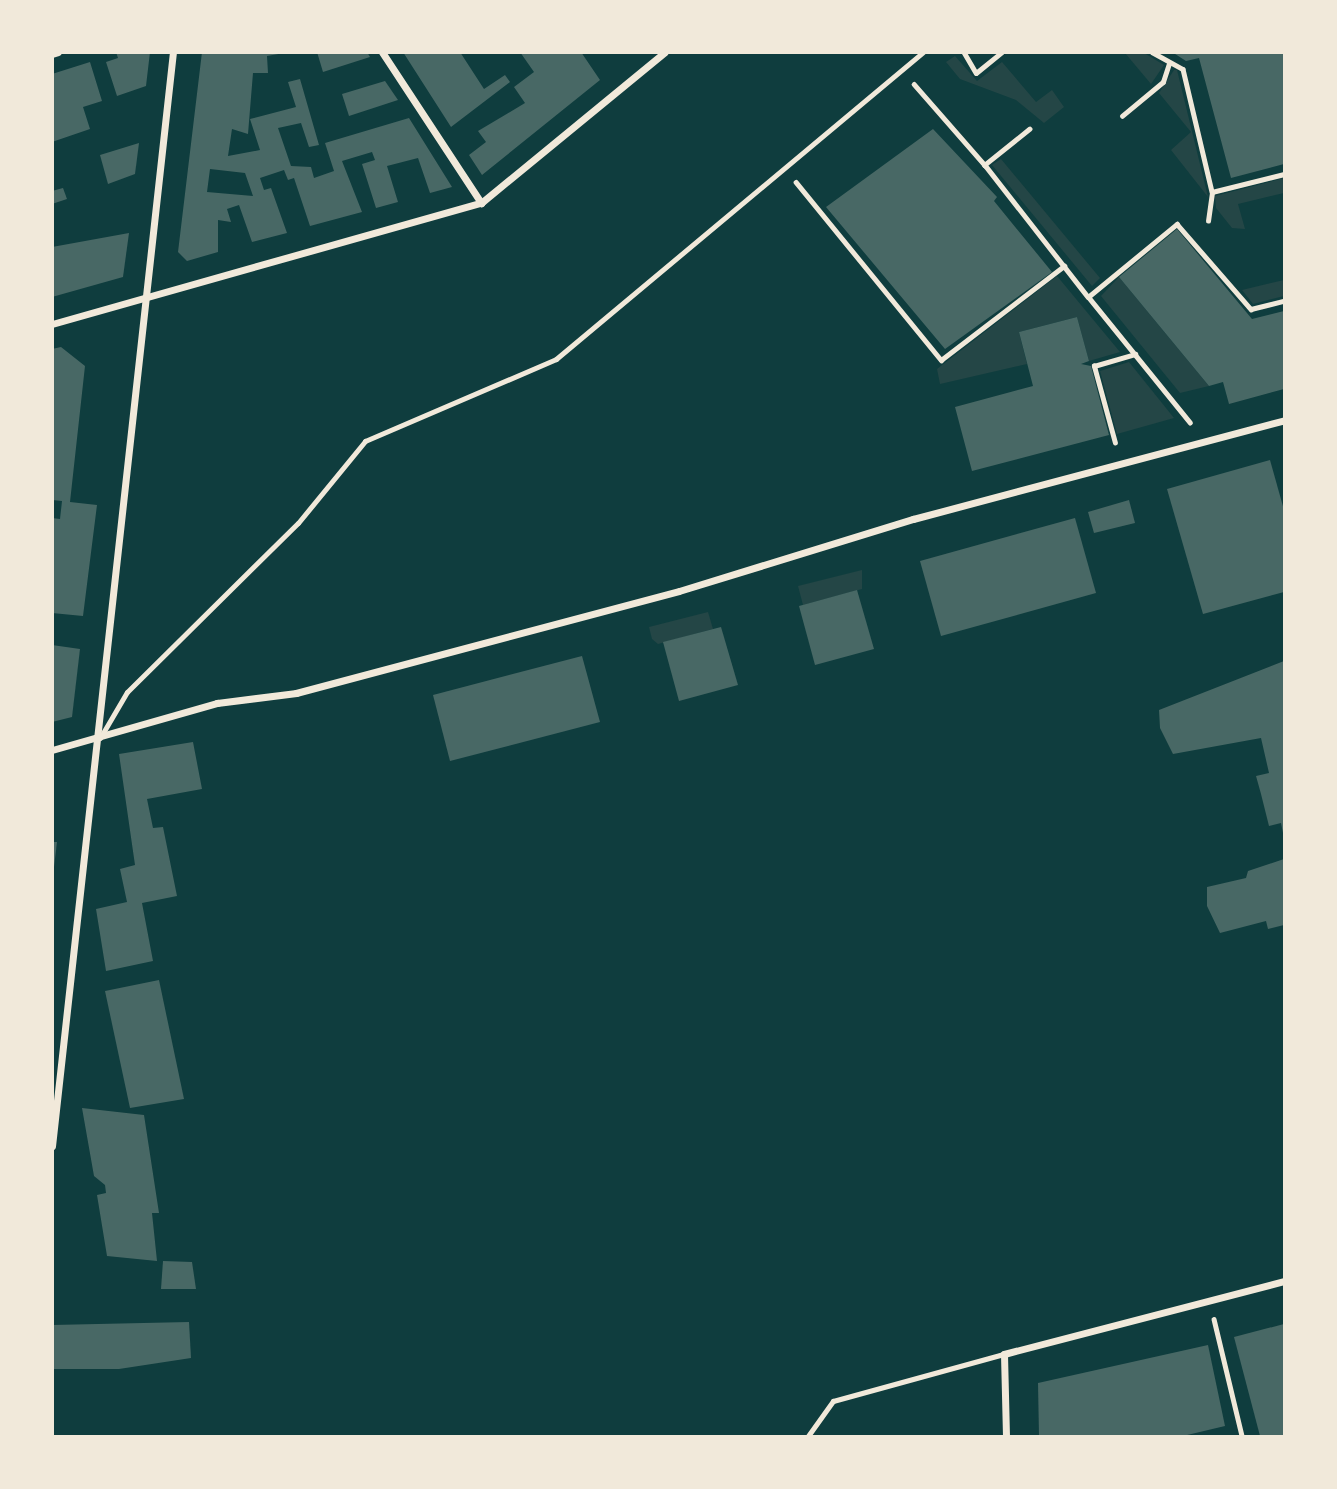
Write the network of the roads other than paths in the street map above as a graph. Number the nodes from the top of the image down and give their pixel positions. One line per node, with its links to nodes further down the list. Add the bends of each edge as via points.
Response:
1 (58, 52): 6 (street)
2 (173, 52): 8 (street)
3 (382, 52): 7 (street)
4 (666, 52): 7 (street)
5 (923, 52): 11 (lane, via 556,359 365,441 298,523 127,692)
6 (52, 54)
7 (481, 203): 8 (street)
8 (146, 298): 9 (street); 11 (street)
9 (52, 324)
10 (1284, 420): 11 (street, via 904,521 679,591)
11 (100, 738): 12 (street); 13 (street)
12 (52, 750)
13 (52, 1146)
14 (1284, 1281): 15 (street)
15 (1004, 1354): 16 (lane, via 833,1401); 17 (street)
16 (808, 1437)
17 (1006, 1437)

